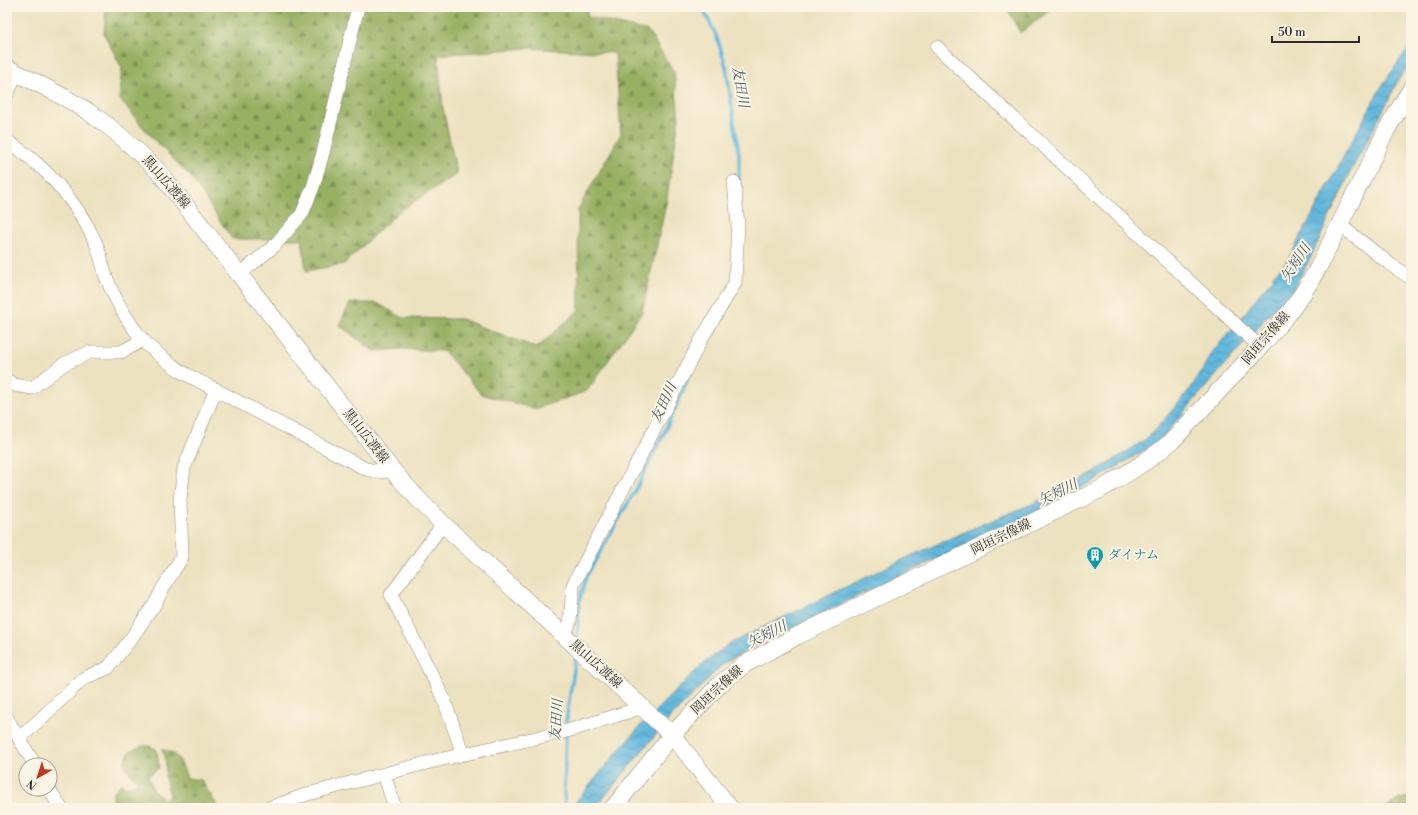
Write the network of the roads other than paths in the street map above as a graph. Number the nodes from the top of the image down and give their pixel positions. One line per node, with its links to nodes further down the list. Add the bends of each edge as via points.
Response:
1 (358, 7): 9 (street, via 323,153 302,214 274,246)
2 (937, 47): 12 (street)
3 (12, 70): 5 (street); 9 (main road, 黒山広渡線, via 72,101 123,138 160,173)
4 (1411, 89): 8 (main road, 岡垣宗像線, via 1387,129)
5 (7, 94)
6 (7, 141): 11 (street, via 37,164 75,207 93,237 114,295)
7 (734, 182): 17 (street, via 738,225 735,283 702,338 573,585 570,622)
8 (1340, 225): 10 (street); 12 (main road, 岡垣宗像線, via 1303,293)
9 (240, 274): 15 (main road, 黒山広渡線)
10 (1411, 278)
11 (143, 340): 13 (street, via 121,352 90,352 64,364 32,388 14,385); 14 (street, via 180,371)
12 (1260, 347): 20 (main road, 岡垣宗像線, via 1172,441 1139,466 1101,488 797,636 745,664 720,684)
13 (7, 380)
14 (216, 389): 15 (street, via 366,469 382,472); 21 (street, via 184,468 180,499 182,557 156,602 108,668 84,678)
15 (392, 470): 16 (main road, 黒山広渡線)
16 (443, 524): 17 (main road, 黒山広渡線); 22 (street, via 392,595 443,697)
17 (564, 636): 18 (main road, 黒山広渡線)
18 (643, 707): 20 (main road, 黒山広渡線); 22 (street, via 553,735)
19 (7, 718): 21 (street)
20 (672, 734): 29 (main road, 岡垣宗像線); 30 (main road, 黒山広渡線)
21 (19, 739): 23 (street)
22 (463, 754): 24 (street)
23 (30, 757)
24 (384, 774): 27 (street, via 308,794); 28 (street)
25 (54, 797): 26 (street)
26 (61, 808)
27 (269, 808)
28 (395, 808)
29 (613, 808)
30 (730, 808)

